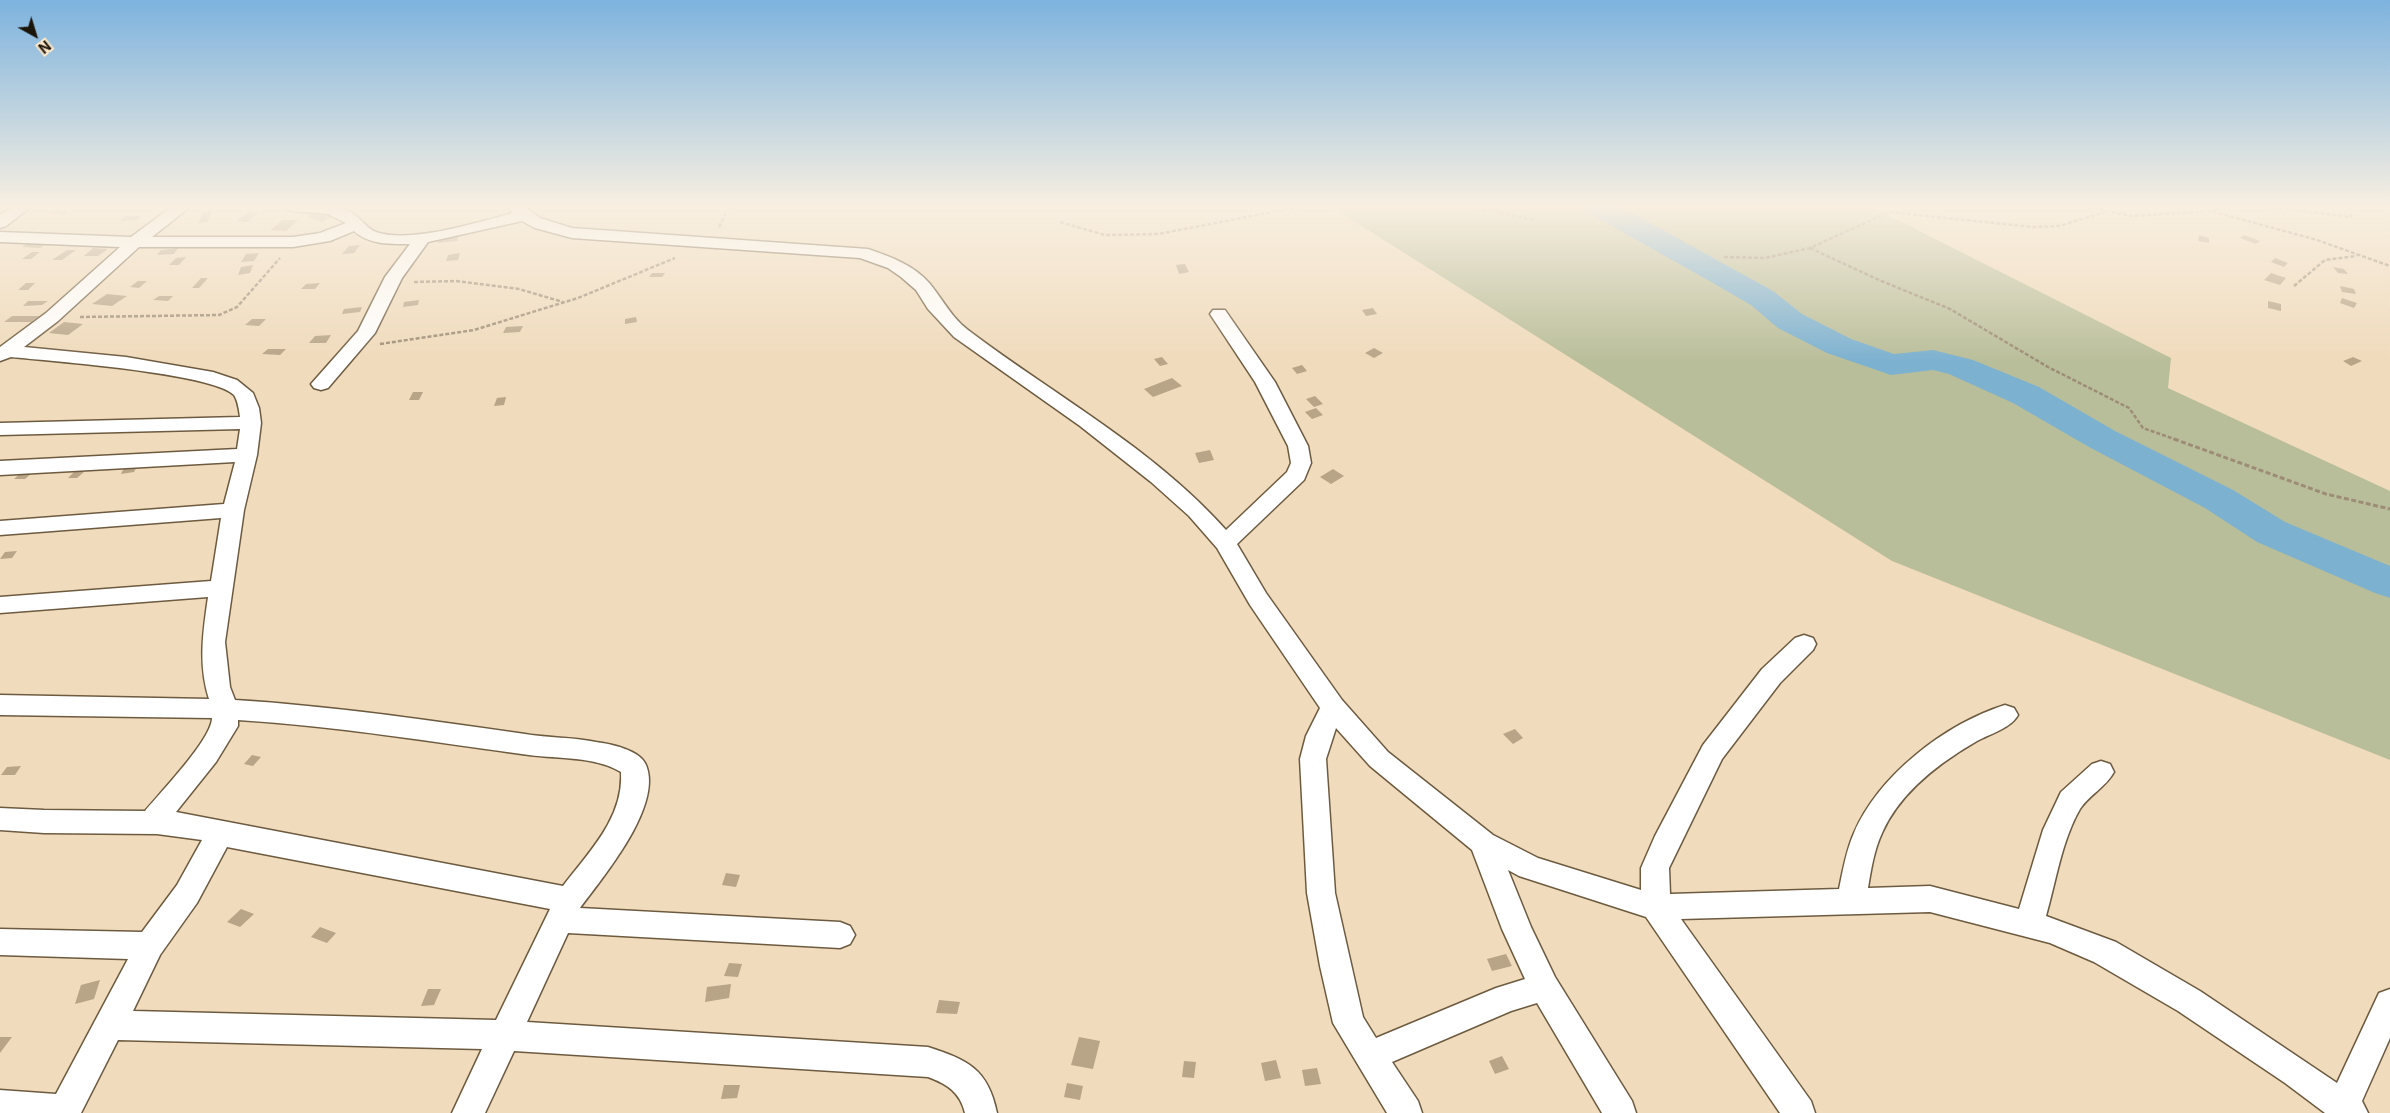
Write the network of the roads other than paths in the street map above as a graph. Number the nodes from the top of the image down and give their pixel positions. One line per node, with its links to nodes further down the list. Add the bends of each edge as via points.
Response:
1 (117, 258): 5 (street, via 52,317)
2 (408, 258): 6 (street, via 394,277 366,333)
3 (875, 258): 13 (street, via 894,264 923,287 934,305 960,333 1087,422 1158,477)
4 (1219, 314): 13 (street, via 1264,382 1298,446 1301,463 1297,475)
5 (4, 354): 7 (street, via 126,362 213,378 243,393)
6 (321, 384)
7 (251, 423): 8 (street); 9 (street)
8 (0, 429)
9 (247, 455): 10 (street); 11 (street)
10 (0, 468)
11 (233, 510): 12 (street); 14 (street)
12 (0, 528)
13 (1225, 543): 18 (street, via 1258,599)
14 (220, 588): 15 (street); 19 (street, via 214,642 218,687)
15 (0, 604)
16 (1804, 644): 27 (street, via 1770,676 1712,752 1655,868)
17 (0, 705): 19 (street)
18 (1333, 707): 25 (street, via 1379,759); 37 (street, via 1319,736 1313,759 1321,893 1349,1022)
19 (225, 710): 23 (street, via 225,726 207,755); 28 (street, via 387,723 547,748 594,752 624,760 634,767 636,777 633,799 621,829)
20 (2006, 714): 26 (street, via 1951,742 1919,765 1889,800 1872,824 1863,846)
21 (2101, 772): 29 (street, via 2071,800 2057,830)
22 (0, 819): 23 (street)
23 (152, 822): 24 (street)
24 (220, 834): 28 (street); 32 (street, via 186,894)
25 (1483, 843): 27 (street, via 1529,867); 33 (street)
26 (1851, 901): 27 (street); 29 (street, via 1930,899)
27 (1656, 907): 45 (street)
28 (564, 910): 30 (street); 36 (street)
29 (2029, 924): 39 (street, via 2106,952 2189,1001)
30 (840, 935)
31 (0, 942): 32 (street)
32 (150, 946): 35 (street)
33 (1544, 987): 37 (street, via 1507,998); 44 (street)
34 (2390, 1003): 39 (street)
35 (110, 1025): 36 (street); 40 (street)
36 (504, 1035): 41 (street); 42 (street, via 928,1062 952,1070 967,1080 978,1095)
37 (1370, 1056): 43 (street)
38 (0, 1106): 40 (street)
39 (2348, 1110)
40 (65, 1112)
41 (468, 1113)
42 (981, 1113)
43 (1406, 1113)
44 (1620, 1113)
45 (1799, 1113)

